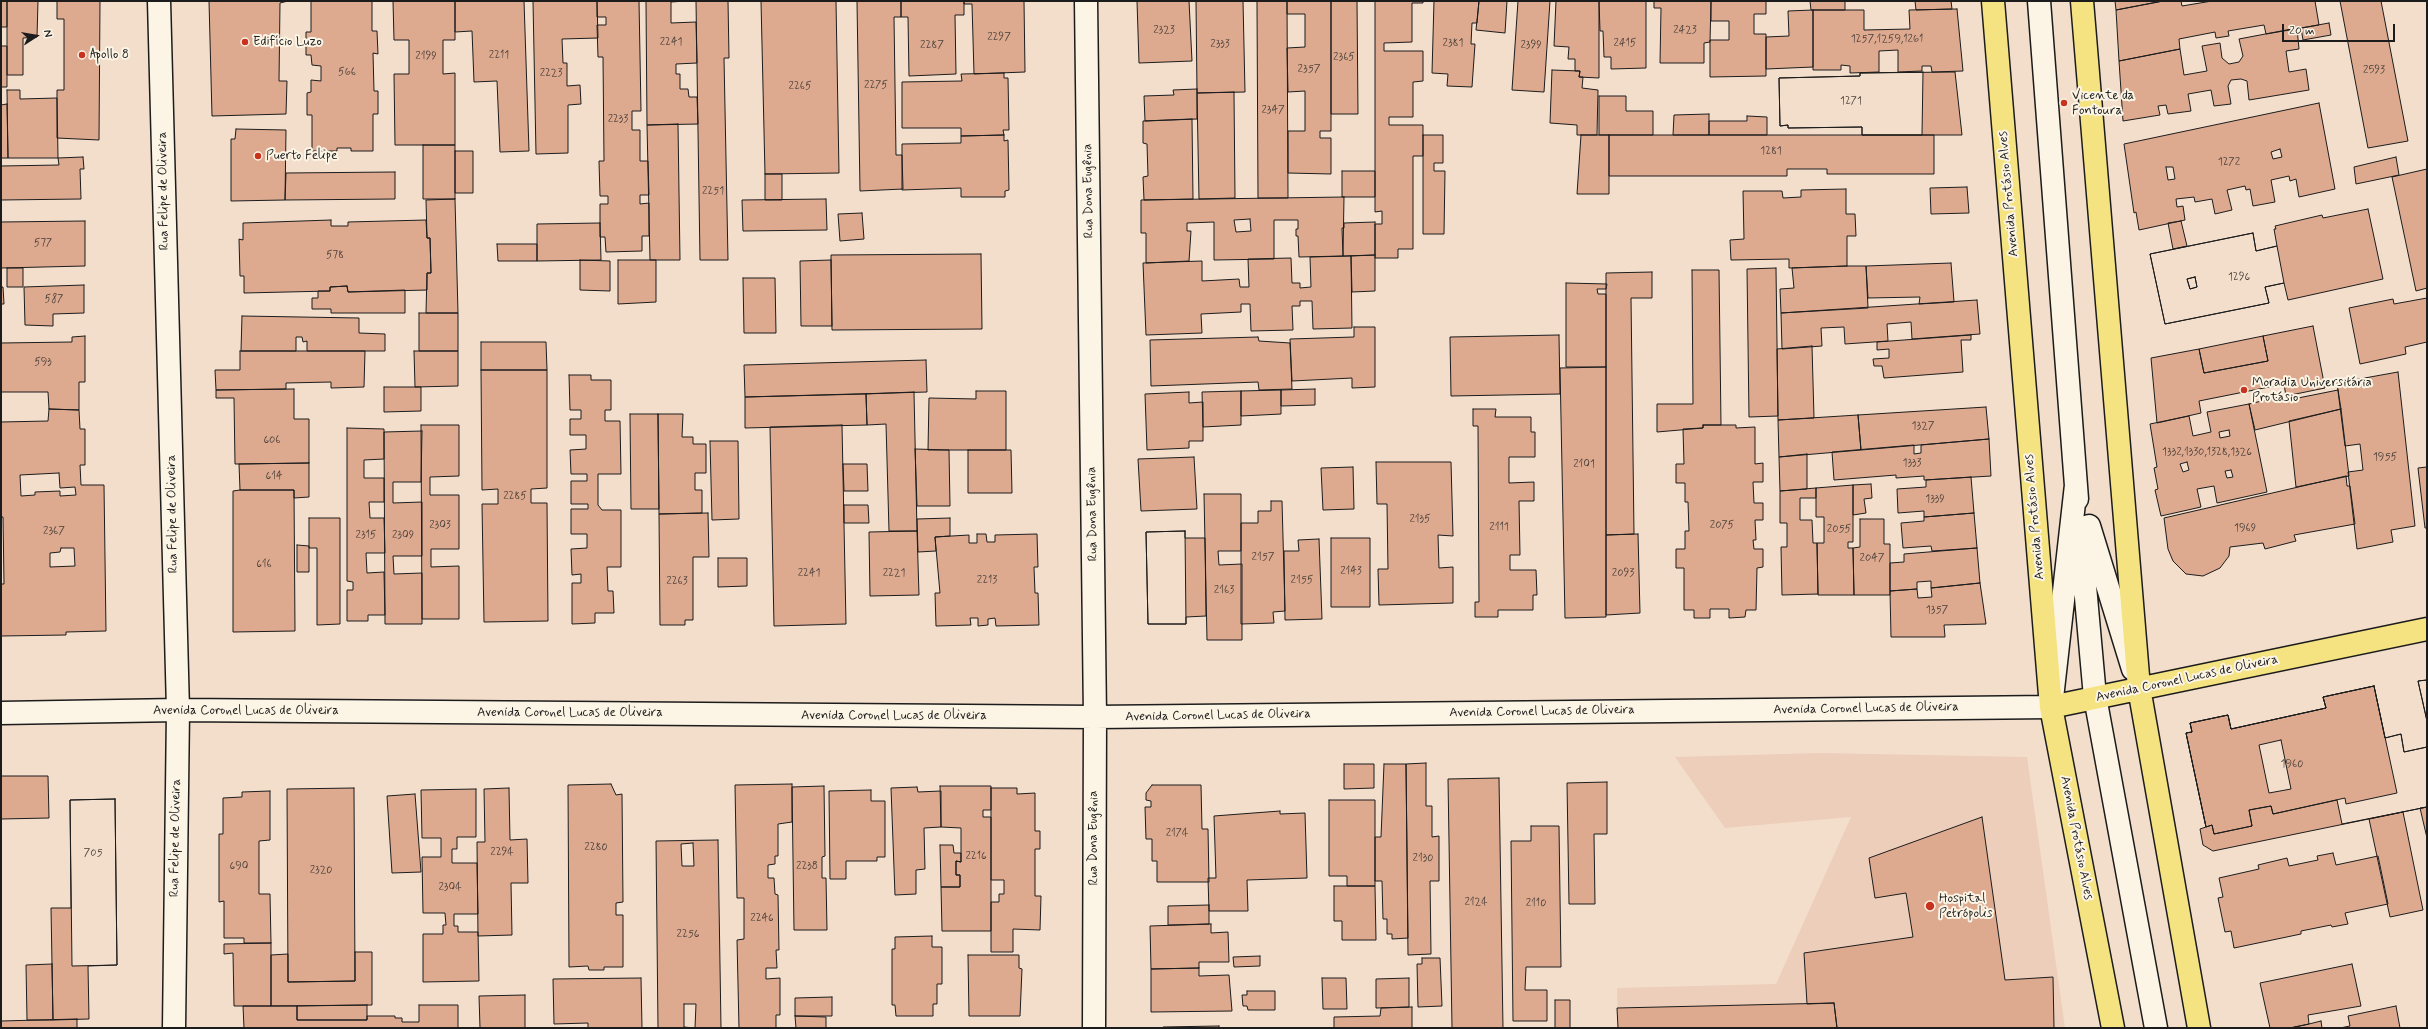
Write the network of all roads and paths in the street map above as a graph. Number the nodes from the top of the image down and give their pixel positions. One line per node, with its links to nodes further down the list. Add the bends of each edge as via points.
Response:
1 (159, 1): 11 (street, Rua Felipe de Oliveira)
2 (1086, 1): 13 (street, Rua Dona Eugênia)
3 (1993, 1): 10 (main road, Avenida Protásio Alves)
4 (2039, 1): 6 (street)
5 (2082, 1): 8 (main road)
6 (2076, 485): 8 (street); 9 (street); 10 (street)
7 (2427, 629): 8 (main road, Avenida Coronel Lucas de Oliveira)
8 (2139, 688): 9 (main road, Avenida Coronel Lucas de Oliveira); 18 (main road)
9 (2095, 697): 10 (main road, Avenida Coronel Lucas de Oliveira); 17 (street)
10 (2051, 707): 13 (street, Avenida Coronel Lucas de Oliveira); 16 (main road, Avenida Protásio Alves)
11 (178, 710): 12 (street, Avenida Coronel Lucas de Oliveira); 13 (street, Avenida Coronel Lucas de Oliveira); 14 (street, Rua Felipe de Oliveira)
12 (1, 713)
13 (1095, 717): 15 (street, Rua Dona Eugênia)
14 (174, 1028)
15 (1094, 1028)
16 (2113, 1028)
17 (2156, 1028)
18 (2199, 1028)

